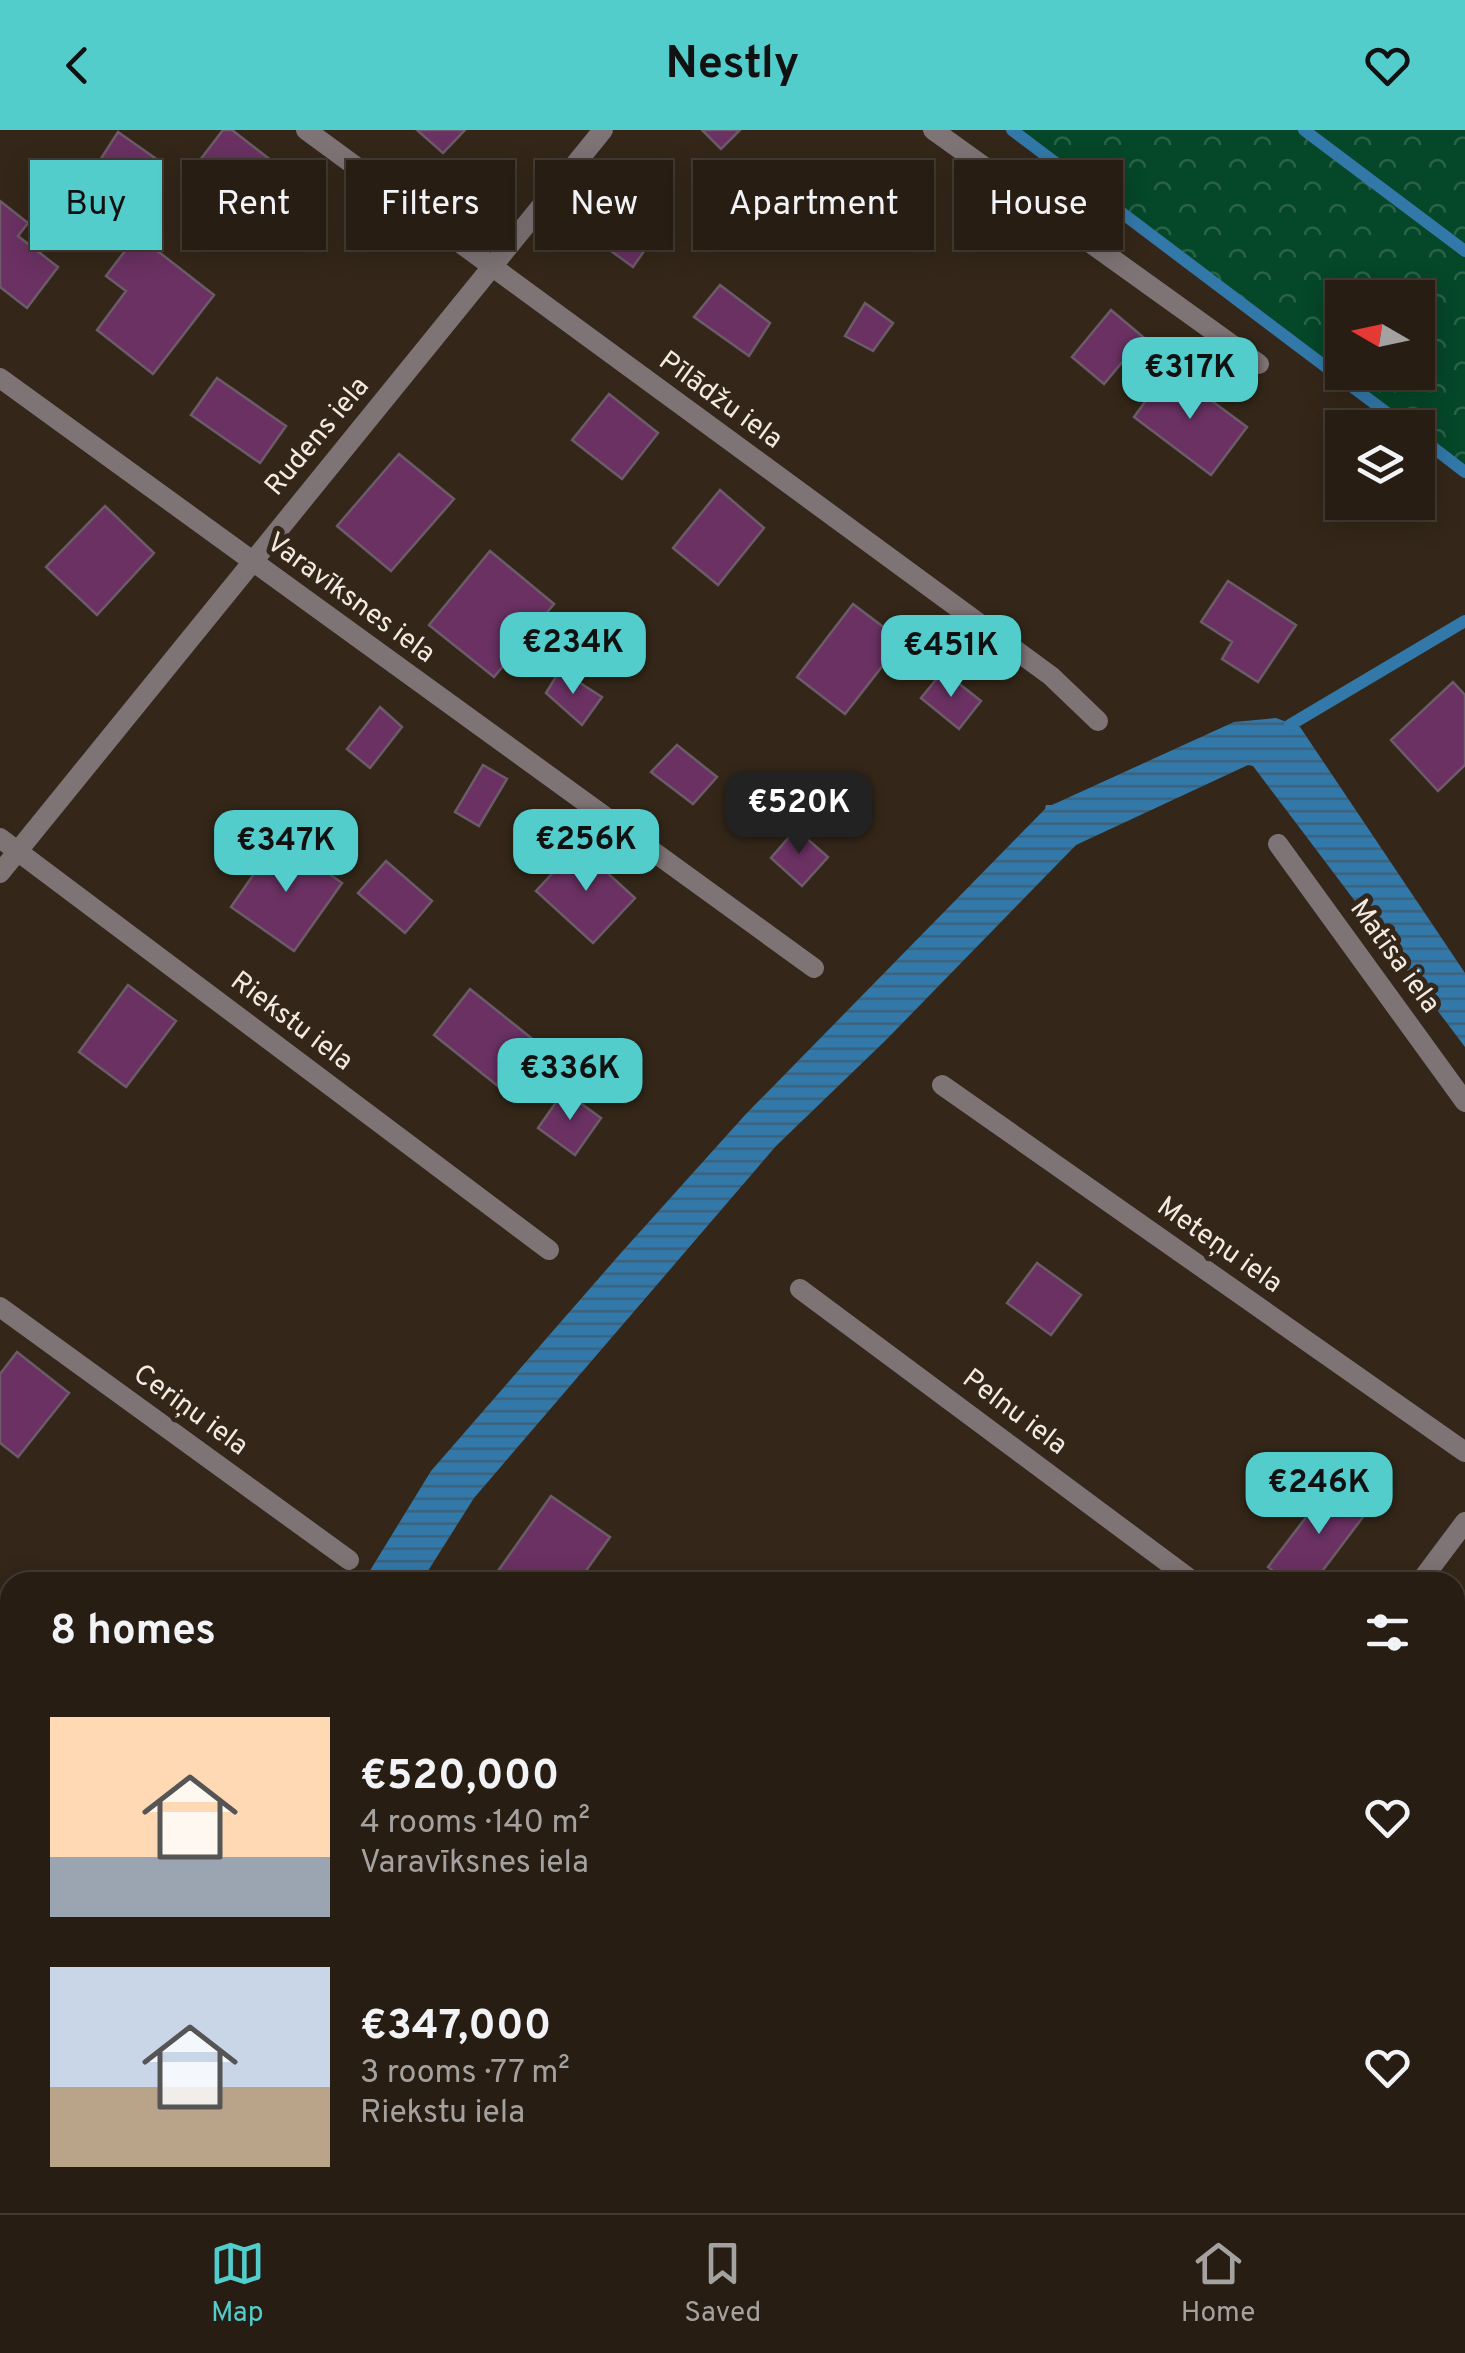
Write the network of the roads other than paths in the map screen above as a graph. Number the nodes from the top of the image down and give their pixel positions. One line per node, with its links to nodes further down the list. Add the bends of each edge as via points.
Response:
1 (306, 130): 4 (street, Pīlādžu iela)
2 (603, 130): 4 (street, Rudens iela)
3 (933, 130): 5 (street)
4 (493, 269): 7 (street, Rudens iela); 8 (street, Pīlādžu iela, via 1050,676)
5 (1259, 364)
6 (0, 378): 7 (street, Varavīksnes iela)
7 (252, 562): 10 (street, Rudens iela); 12 (street, Varavīksnes iela)
8 (1098, 721)
9 (1278, 844): 14 (street, Matīsa iela)
10 (9, 845): 11 (street, Rudens iela); 15 (street, Riekstu iela)
11 (0, 873)
12 (814, 968)
13 (942, 1085): 18 (street, Meteņu iela)
14 (1465, 1102)
15 (550, 1250)
16 (800, 1288): 21 (street, Pelnu iela)
17 (0, 1307): 20 (street, Ceriņu iela)
18 (1465, 1452)
19 (1465, 1522): 22 (street)
20 (348, 1560)
21 (1181, 1572)
22 (1428, 1572)

